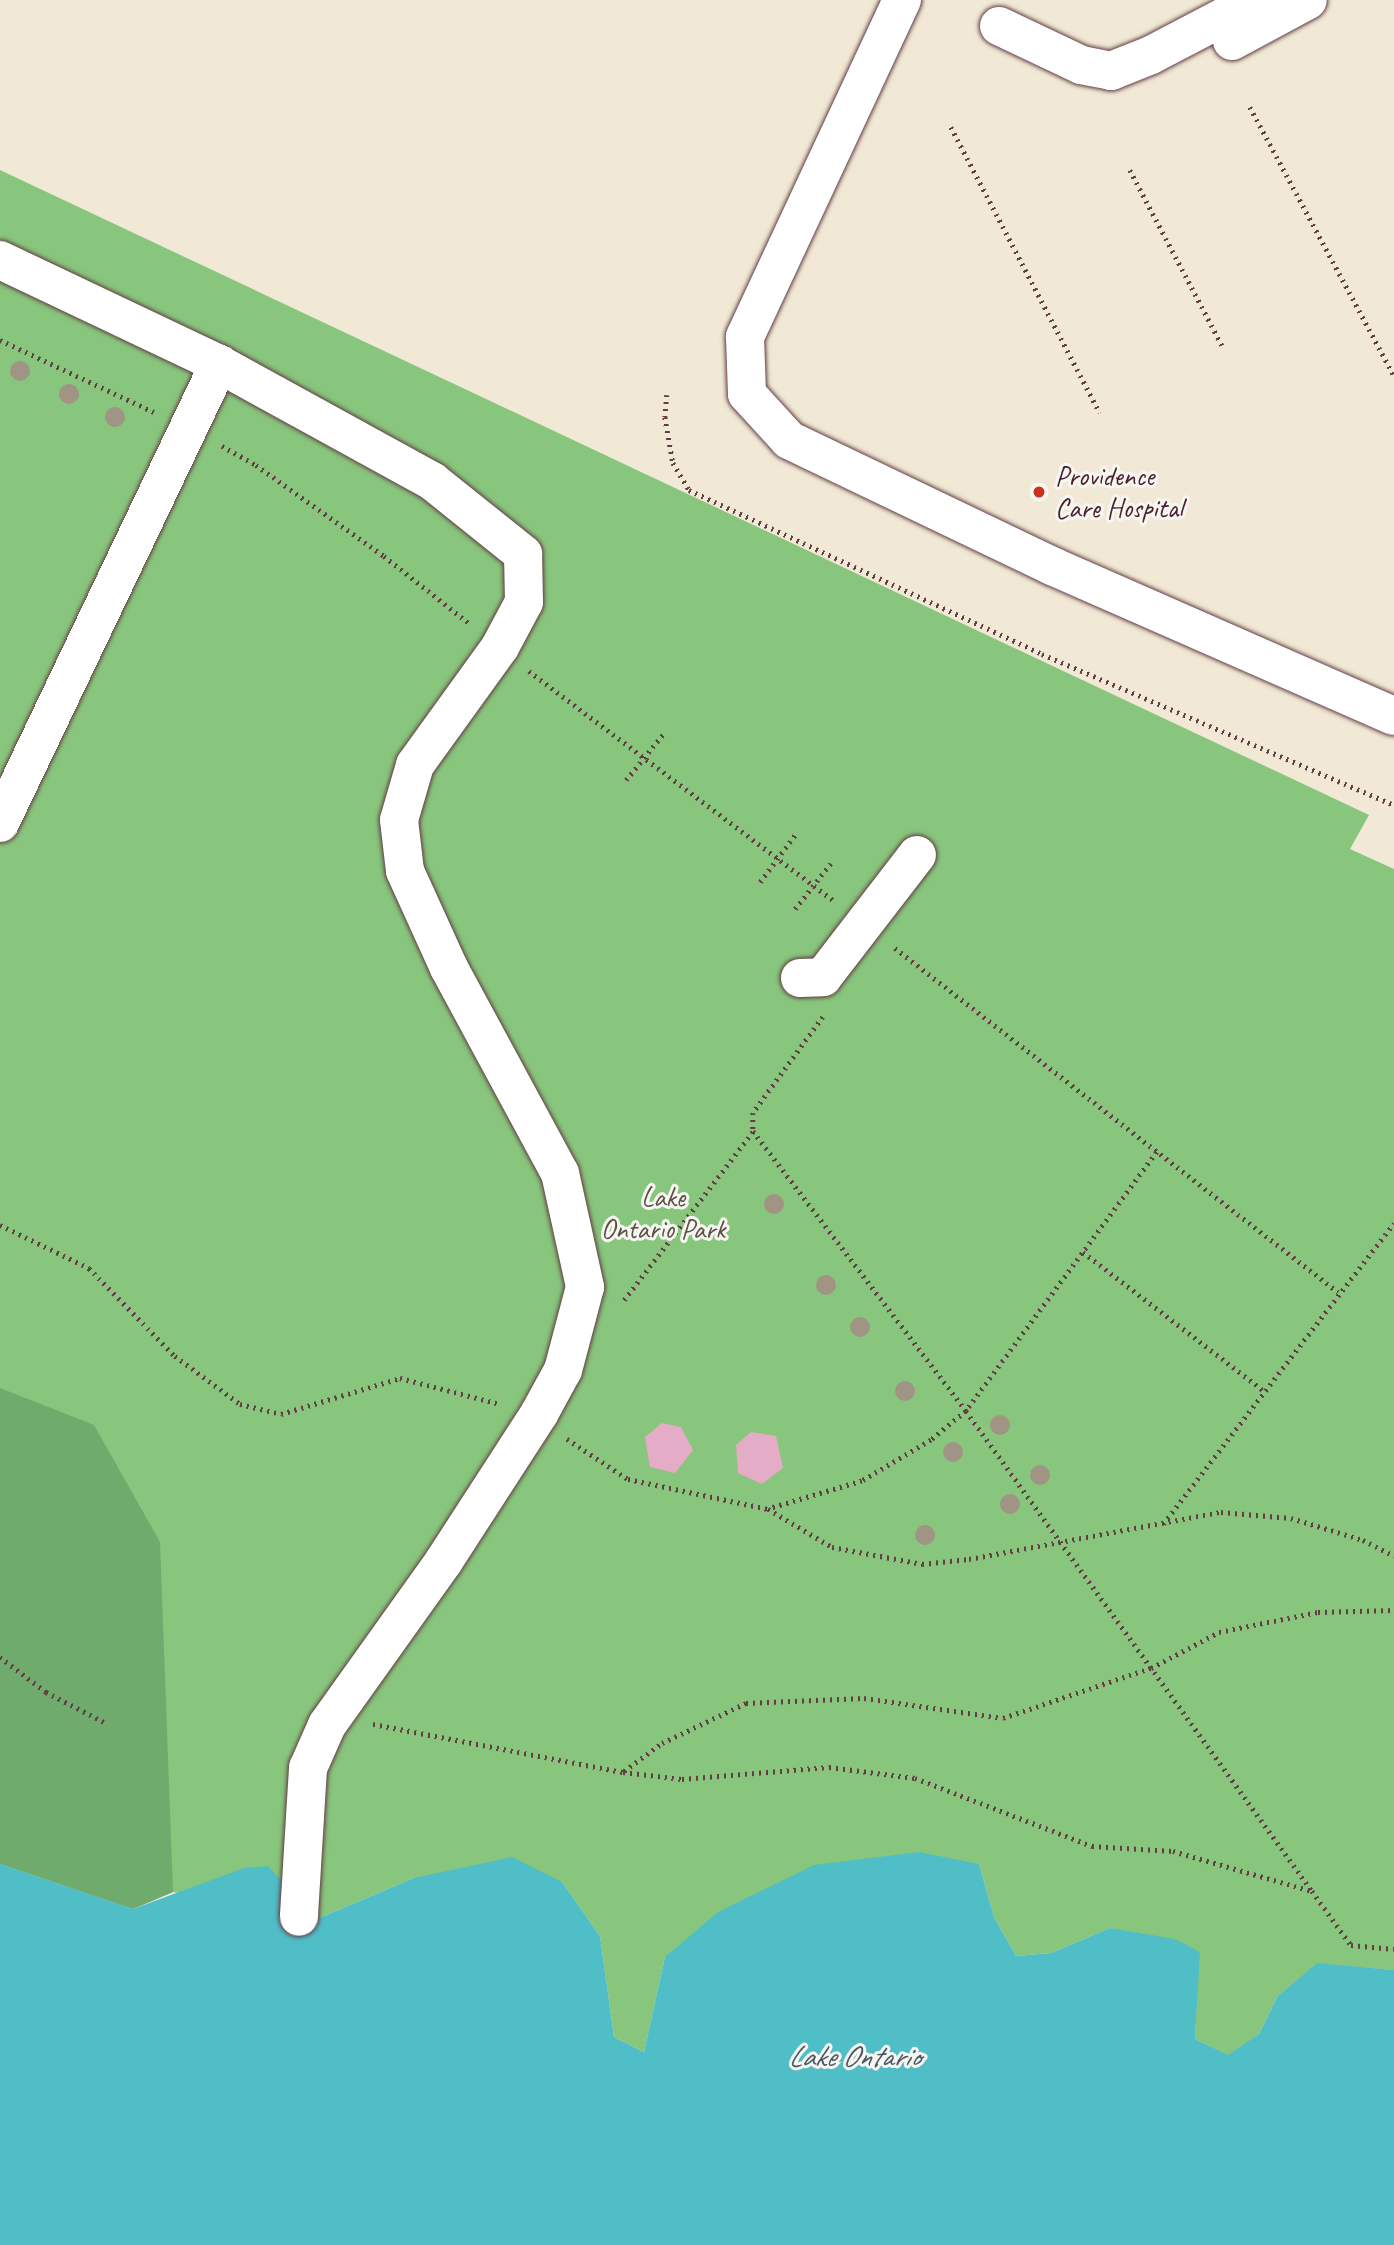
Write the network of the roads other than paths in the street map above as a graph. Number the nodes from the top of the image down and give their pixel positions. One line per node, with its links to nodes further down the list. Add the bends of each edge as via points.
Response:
1 (902, 0): 9 (lane, via 745,337 747,394 789,440 1052,566)
2 (1201, 0): 6 (lane)
3 (1256, 0): 6 (lane)
4 (1308, 0): 6 (lane, via 1226,44)
5 (999, 26): 6 (lane, via 1095,69 1126,67)
6 (1175, 43)
7 (0, 260): 8 (lane)
8 (219, 364): 10 (lane); 13 (lane, via 432,481 523,554 524,601 500,648 415,765 399,820 405,871 449,968 560,1173 584,1287 563,1370 539,1414 444,1561 327,1725 308,1768)
9 (1394, 716)
10 (0, 823)
11 (917, 855): 12 (lane, via 864,923)
12 (811, 977)
13 (299, 1917)

